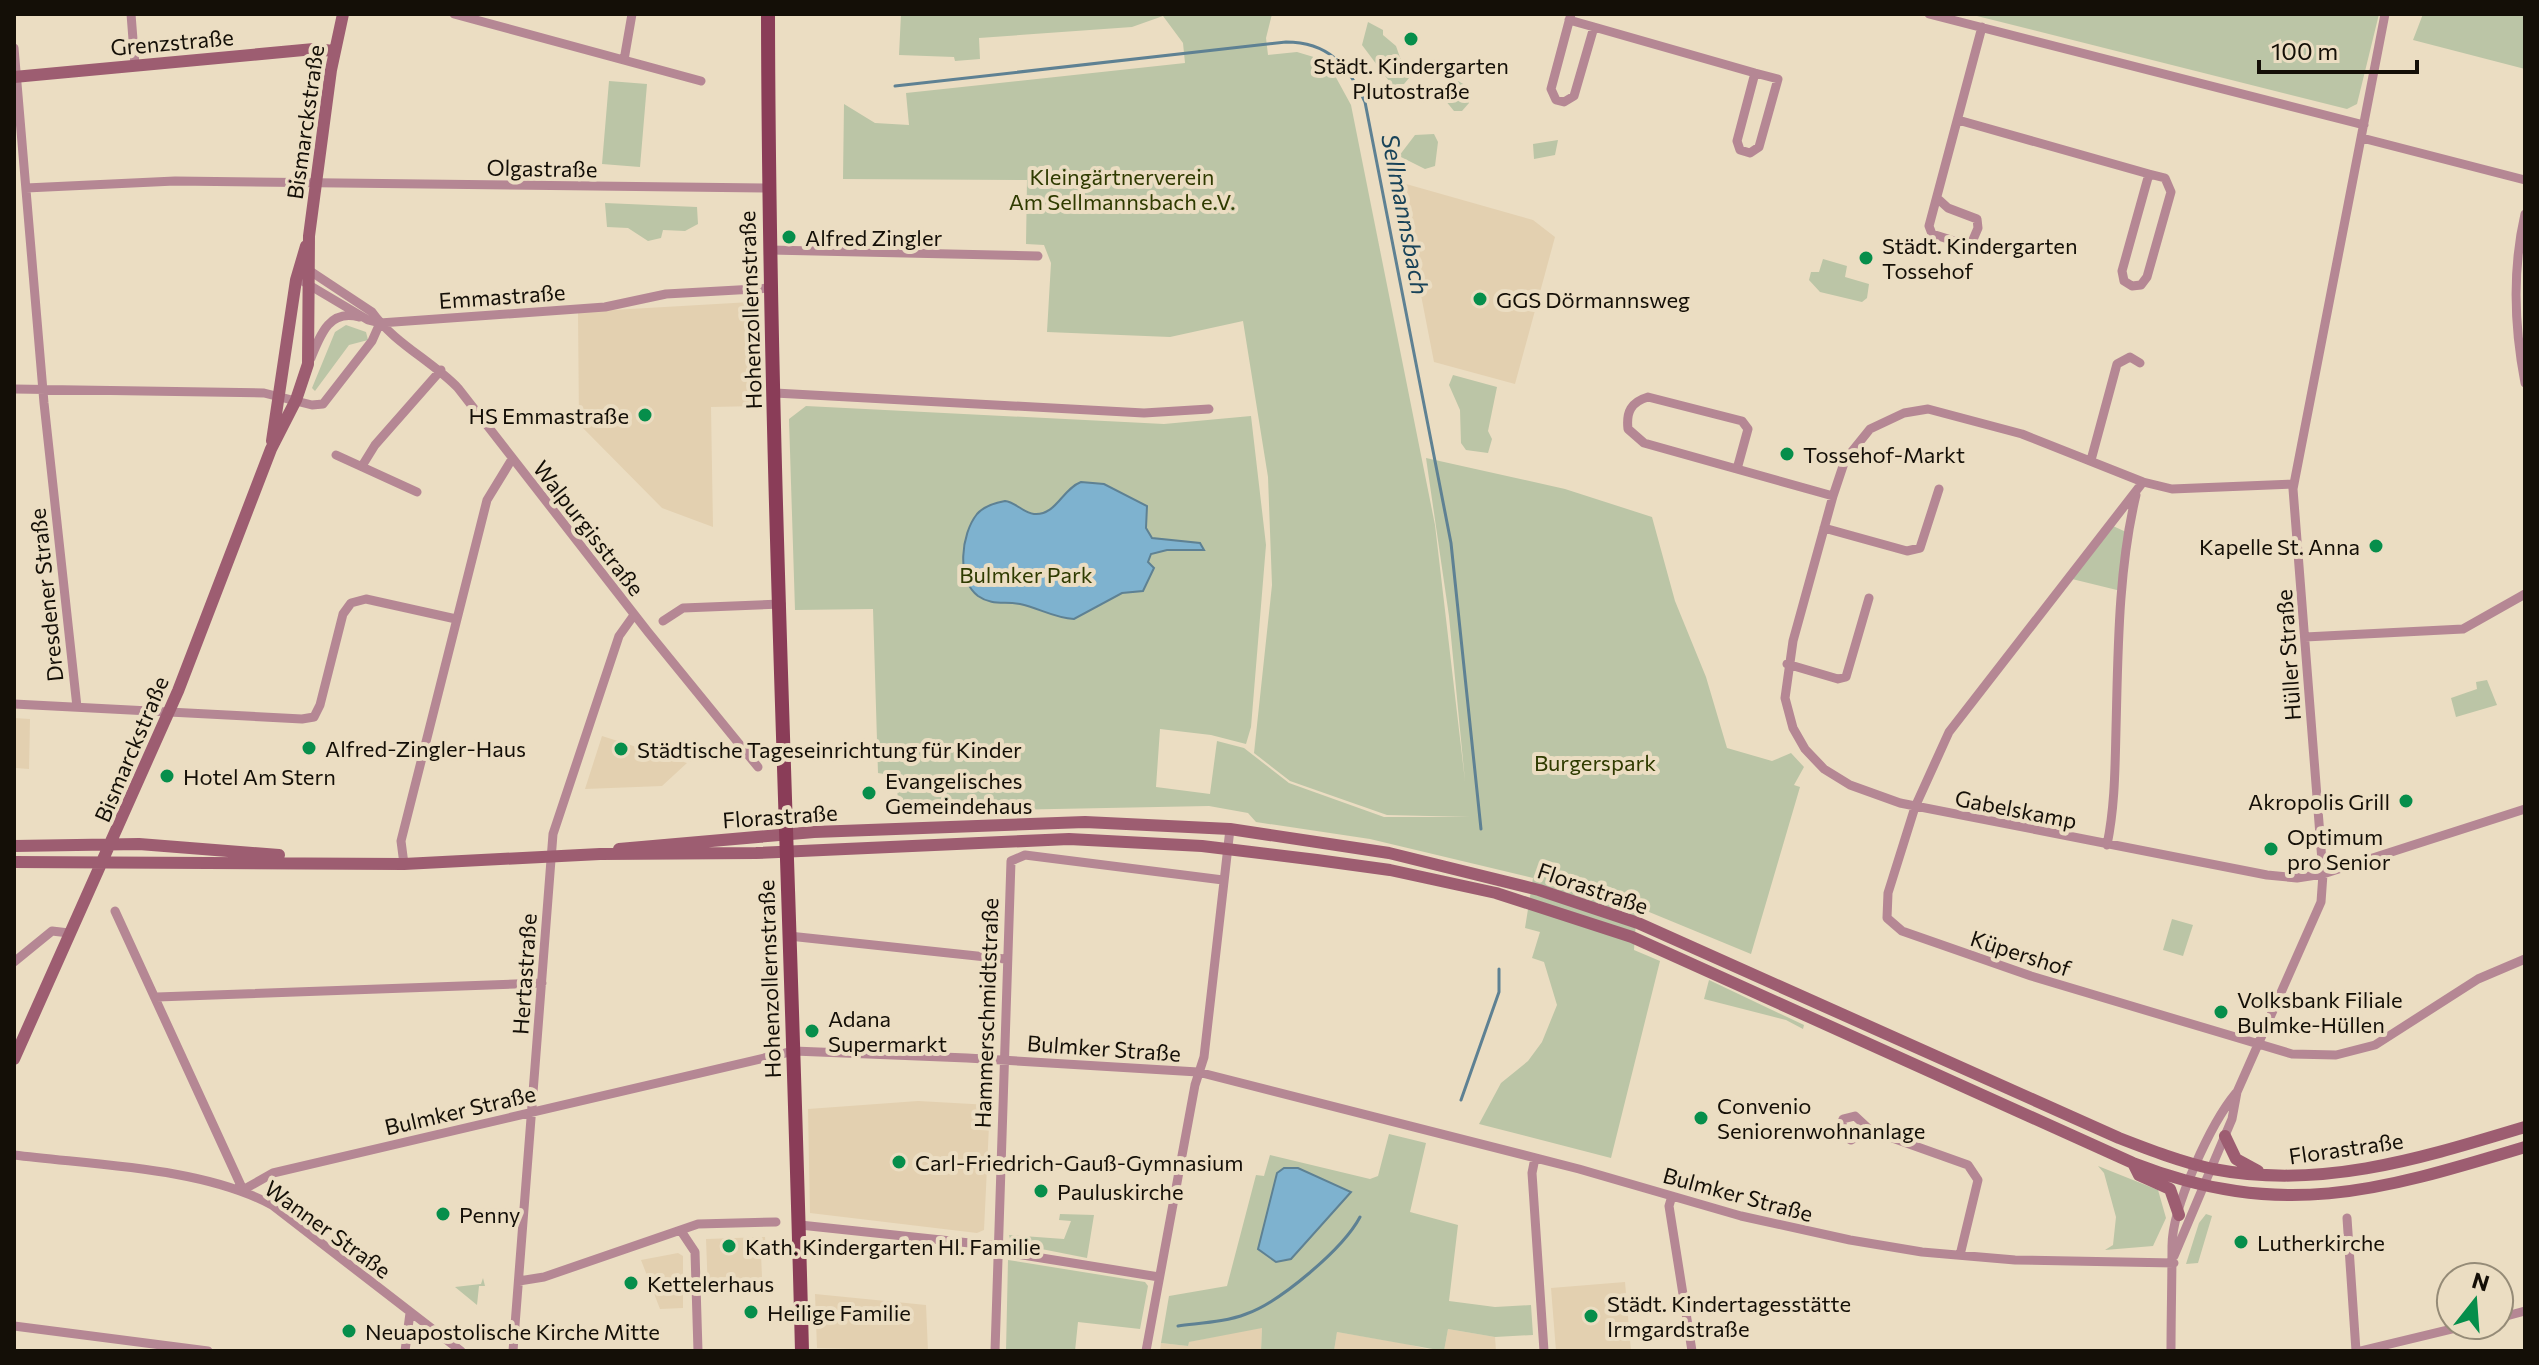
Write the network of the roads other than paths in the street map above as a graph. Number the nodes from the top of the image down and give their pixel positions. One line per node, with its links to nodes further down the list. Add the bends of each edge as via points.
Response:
1 (131, 14): 14 (street)
2 (343, 14): 12 (main road, Bismarckstraße)
3 (454, 14): 13 (street)
4 (632, 14): 13 (street)
5 (768, 14): 25 (main road, Hohenzollernstraße)
6 (1929, 14): 10 (street)
7 (2385, 14): 19 (street, Hüller Straße)
8 (1570, 17): 9 (street); 9 (street, via 1551,89 1556,100 1574,96)
9 (1594, 27): 15 (street)
10 (1982, 27): 18 (street); 19 (street)
11 (14, 48): 16 (street, Dresdener Straße)
12 (334, 51): 14 (main road, Grenzstraße); 23 (main road, Bismarckstraße)
13 (624, 60): 17 (street)
14 (135, 65): 16 (main road, Grenzstraße)
15 (1755, 73): 15 (street, via 1737,141 1740,150 1750,153 1759,147 1778,79)
16 (15, 76): 24 (street, Dresdener Straße)
17 (701, 81)
18 (1958, 120): 21 (street); 26 (street)
19 (2364, 125): 20 (street, Hüller Straße)
20 (2362, 138): 22 (street); 53 (street, Hüller Straße)
21 (2149, 174): 21 (street, via 2122,271 2132,286 2147,277 2171,192 2165,178)
22 (2525, 180)
23 (316, 184): 24 (street, Olgastraße, via 175,181); 25 (street, Olgastraße); 30 (main road, Bismarckstraße)
24 (26, 188): 40 (street, Dresdener Straße)
25 (769, 188): 28 (main road, Hohenzollernstraße)
26 (1937, 198): 26 (street, via 1929,226 1932,234 1972,242 1977,219)
27 (2525, 214): 39 (street, via 2515,283)
28 (770, 250): 29 (street); 33 (main road, Hohenzollernstraße)
29 (1038, 256)
30 (305, 267): 31 (main road, Bismarckstraße); 32 (main road, Bismarckstraße); 35 (street, Walpurgisstraße, via 372,312)
31 (296, 280): 32 (street, Walpurgisstraße); 43 (main road, Bismarckstraße)
32 (311, 283): 34 (street, Walpurgisstraße); 37 (main road, Bismarckstraße)
33 (772, 288): 35 (street, Emmastraße, via 666,294 605,307); 42 (main road, Hohenzollernstraße)
34 (368, 320): 35 (street, Walpurgisstraße); 37 (street, via 334,317)
35 (380, 323): 38 (street, Walpurgisstraße); 44 (street, via 330,400 312,405)
36 (2140, 363): 49 (street, via 2130,357 2117,364)
37 (308, 364): 44 (main road, Bismarckstraße)
38 (441, 370): 48 (street, Walpurgisstraße); 50 (street)
39 (2525, 383)
40 (43, 388): 41 (street); 43 (street); 68 (street, Dresdener Straße)
41 (14, 389)
42 (775, 393): 45 (street, via 1144,413); 61 (main road, Hohenzollernstraße)
43 (279, 396): 44 (street); 46 (main road, Bismarckstraße)
44 (296, 400): 46 (main road, Bismarckstraße)
45 (1209, 409)
46 (271, 449): 69 (main road, Bismarckstraße)
47 (336, 455): 50 (street)
48 (512, 459): 62 (street, Walpurgisstraße); 63 (street, via 487,500)
49 (2091, 460): 52 (street, Gabelskamp); 57 (street, Gabelskamp, via 2022,434 1928,409 1904,413 1870,429 1845,460)
50 (362, 466): 55 (street)
51 (1737, 469): 51 (street, via 1634,437 1628,429 1630,409 1648,397 1742,421 1748,429); 57 (street)
52 (2143, 482): 53 (street, Gabelskamp, via 2172,489); 56 (street, Küpershof)
53 (2294, 484): 65 (street, Hüller Straße)
54 (1939, 489): 58 (street, via 1920,548 1907,551)
55 (417, 492)
56 (2137, 492): 71 (street, Küpershof, via 1949,732); 76 (street, via 2123,595 2114,811)
57 (1833, 496): 58 (street, Gabelskamp)
58 (1824, 528): 66 (street, Gabelskamp)
59 (2525, 594): 65 (street, via 2463,629)
60 (1869, 598): 66 (street, via 1846,677)
61 (781, 604): 64 (street, via 683,608); 74 (main road, Hohenzollernstraße)
62 (634, 615): 70 (street, Walpurgisstraße); 81 (street, Hertastraße, via 619,636)
63 (456, 619): 69 (street, via 366,599 351,603 343,614 314,717); 85 (street, via 401,841)
64 (663, 621)
65 (2305, 637): 86 (street, Hüller Straße)
66 (1787, 664): 71 (street, Gabelskamp, via 1787,713 1814,758 1850,785)
67 (14, 704): 68 (street)
68 (77, 707): 69 (street)
69 (166, 712): 75 (main road, Bismarckstraße)
70 (758, 767)
71 (1915, 807): 76 (street, Gabelskamp); 96 (street, Küpershof, via 1885,904 1893,925 2031,976)
72 (2525, 809): 86 (street, Gabelskamp)
73 (1230, 829): 74 (main road, Florastraße, via 1085,822); 78 (street); 110 (main road, Florastraße, via 1425,860 1638,923 2105,1132)
74 (786, 834): 79 (main road, Hohenzollernstraße); 80 (main road, Florastraße, via 627,847)
75 (111, 845): 77 (main road, Florastraße); 82 (main road, Florastraße, via 256,852); 84 (main road, Bismarckstraße)
76 (2107, 845): 86 (street, Gabelskamp, via 2243,872 2297,878)
77 (14, 846)
78 (1227, 849): 79 (main road, Florastraße, via 1069,839); 87 (street); 109 (main road, Florastraße, via 1390,870 1496,893 1589,922 1708,968)
79 (786, 851): 80 (main road, Florastraße); 90 (main road, Hohenzollernstraße)
80 (600, 854): 81 (main road, Florastraße)
81 (549, 857): 85 (main road, Florastraße); 94 (street, Hertastraße)
82 (313, 861): 84 (main road, Florastraße); 85 (main road, Florastraße)
83 (14, 862): 84 (main road, Florastraße)
84 (102, 864): 89 (main road, Bismarckstraße)
85 (404, 864)
86 (2323, 874): 96 (street, Hüller Straße, via 2318,914)
87 (1223, 880): 91 (street, Hammerschmidtstraße, via 1014,857 1009,868); 100 (street, via 1204,1057)
88 (115, 911): 95 (street)
89 (69, 933): 93 (street, via 52,931); 98 (main road, Bismarckstraße)
90 (789, 936): 91 (street); 97 (main road, Hohenzollernstraße)
91 (1005, 959): 99 (street, Hammerschmidtstraße)
92 (2525, 959): 96 (street, Küpershof, via 2478,979 2358,1052 2308,1057)
93 (14, 962)
94 (542, 983): 95 (street); 102 (street, Hertastraße)
95 (157, 997): 115 (street)
96 (2260, 1043): 101 (street, Hüller Straße)
97 (794, 1051): 99 (street, Bulmker Straße); 102 (street, Bulmker Straße); 120 (main road, Hohenzollernstraße)
98 (14, 1059)
99 (1003, 1060): 100 (street, Bulmker Straße); 122 (street, Hammerschmidtstraße)
100 (1198, 1072): 108 (street, Bulmker Straße); 125 (street)
101 (2237, 1092): 105 (street, Hüller Straße); 110 (street, Hüller Straße, via 2220,1113)
102 (532, 1111): 115 (street, Bulmker Straße, via 273,1173); 126 (street, Hertastraße)
103 (2525, 1127): 112 (main road, Florastraße, via 2377,1168 2297,1178)
104 (1870, 1130): 123 (street, via 1976,1172)
105 (2225, 1136): 111 (street, Hüller Straße); 112 (main road, via 2236,1159)
106 (2525, 1147): 114 (main road, Florastraße, via 2409,1182 2345,1194 2275,1197)
107 (14, 1155): 115 (street, Wanner Straße)
108 (1535, 1158): 116 (street, Bulmker Straße); 139 (street)
109 (2133, 1163): 113 (main road, Florastraße); 117 (main road, via 2139,1175 2170,1189)
110 (2196, 1165): 111 (main road, Florastraße); 113 (street, Hüller Straße)
111 (2211, 1168): 112 (main road, Florastraße); 114 (street, Hüller Straße)
112 (2263, 1176)
113 (2190, 1182): 114 (main road, Florastraße); 117 (street, Hüller Straße)
114 (2203, 1187): 124 (street, Hüller Straße)
115 (243, 1190): 127 (street, Wanner Straße, via 272,1205)
116 (1672, 1196): 123 (street, Bulmker Straße, via 1823,1235); 140 (street, via 1669,1206)
117 (2179, 1215): 124 (street, Hüller Straße)
118 (2347, 1218): 142 (street)
119 (776, 1222): 121 (street, via 698,1224)
120 (800, 1225): 122 (street); 136 (main road, Hohenzollernstraße)
121 (681, 1231): 126 (street); 135 (street, via 695,1252)
122 (998, 1248): 125 (street); 137 (street, Hammerschmidtstraße)
123 (1960, 1255): 124 (street, Bulmker Straße, via 2055,1261)
124 (2174, 1259): 141 (street, Hüller Straße)
125 (1159, 1277): 138 (street)
126 (519, 1281): 134 (street, Hertastraße)
127 (410, 1313): 132 (street); 133 (street, Wanner Straße)
128 (14, 1327): 130 (street)
129 (2435, 1333): 142 (street)
130 (135, 1347): 131 (street)
131 (208, 1351)
132 (405, 1351)
133 (461, 1351)
134 (513, 1351)
135 (698, 1351)
136 (802, 1351)
137 (995, 1351)
138 (1146, 1351)
139 (1544, 1351)
140 (1692, 1351)
141 (2171, 1351)
142 (2358, 1351)

